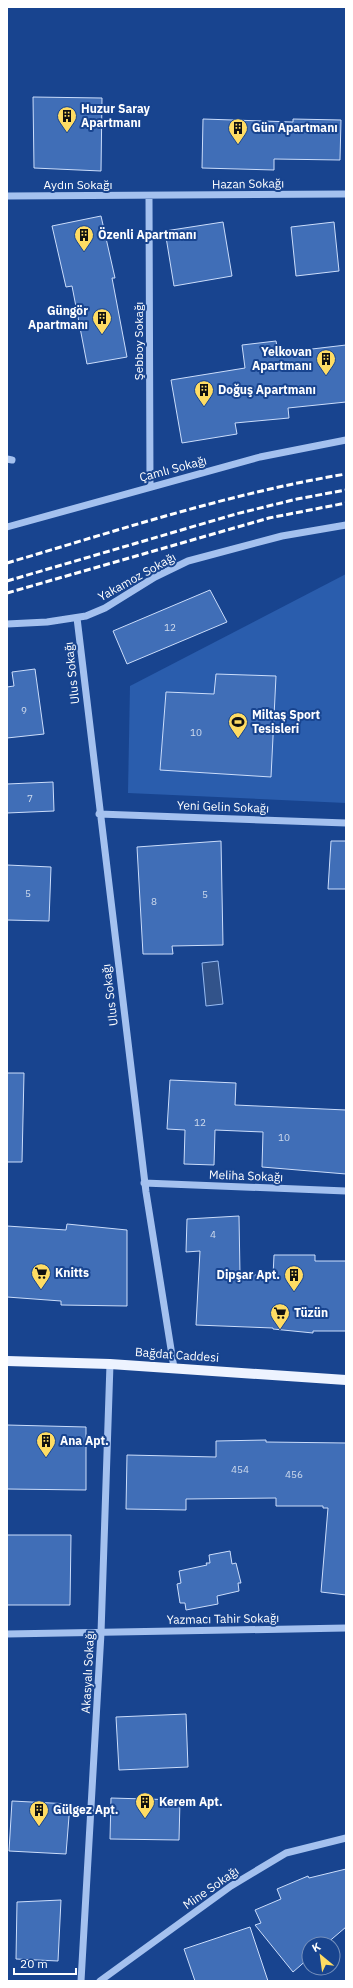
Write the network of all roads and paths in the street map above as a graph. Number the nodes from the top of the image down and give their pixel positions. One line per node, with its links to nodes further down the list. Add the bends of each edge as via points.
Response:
1 (346, 194): 3 (street, Hazan Sokağı)
2 (7, 196): 3 (street, Aydın Sokağı)
3 (149, 196): 5 (street, Şebboy Sokağı)
4 (346, 440): 5 (street, Çamlı Sokağı, via 260,457)
5 (150, 487): 7 (street, Çamlı Sokağı)
6 (346, 525): 8 (street, Yakamoz Sokağı, via 282,536 188,561 105,608)
7 (7, 527)
8 (77, 618): 9 (street, Yakamoz Sokağı); 10 (street, Ulus Sokağı)
9 (7, 624)
10 (99, 814): 11 (street, Yeni Gelin Sokağı); 12 (street, Ulus Sokağı)
11 (346, 823)
12 (144, 1183): 13 (street, Meliha Sokağı); 16 (street, Ulus Sokağı)
13 (346, 1191)
14 (7, 1361): 15 (main road, Bağdat Caddesi)
15 (110, 1364): 16 (main road, Bağdat Caddesi); 19 (street, Akasyalı Sokağı)
16 (174, 1368): 17 (main road, Bağdat Caddesi)
17 (346, 1380)
18 (346, 1628): 19 (street, Yazmacı Tahir Sokağı)
19 (101, 1632): 20 (street, Yazmacı Tahir Sokağı); 22 (street, Akasyalı Sokağı)
20 (7, 1634)
21 (346, 1838): 23 (street, Mine Sokağı, via 286,1853 231,1886)
22 (81, 1981)
23 (100, 1981)

